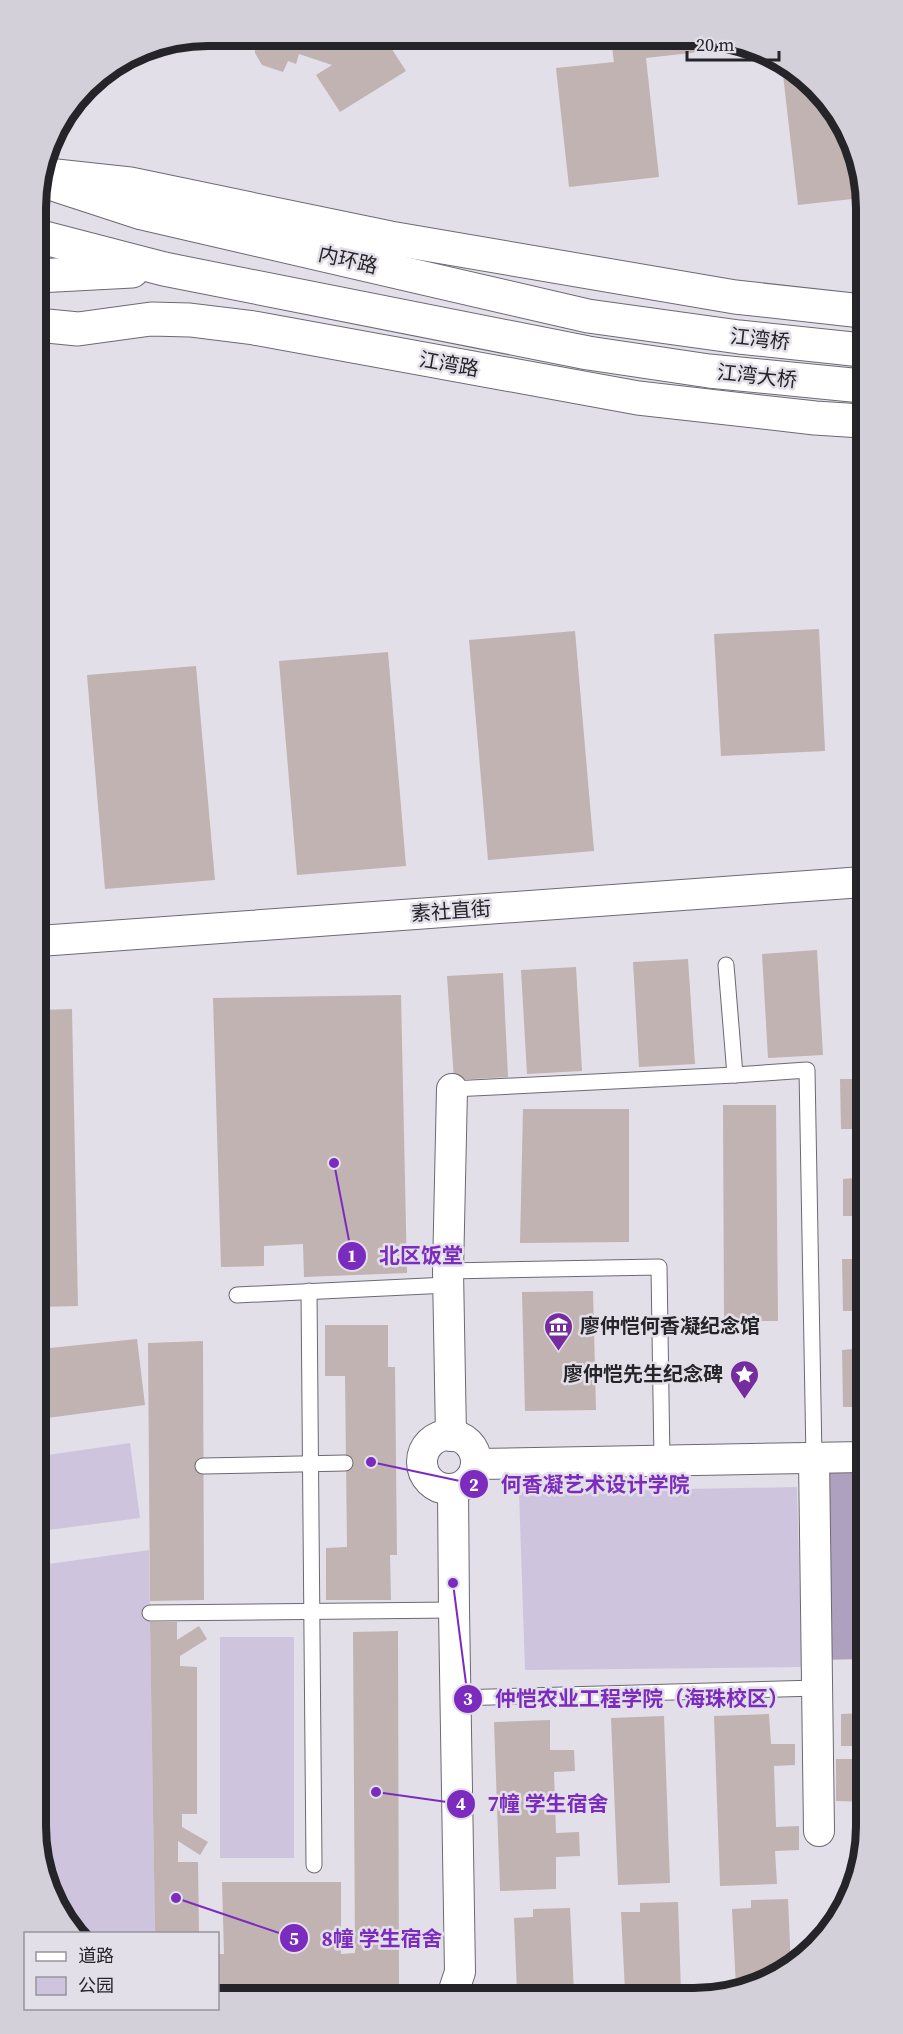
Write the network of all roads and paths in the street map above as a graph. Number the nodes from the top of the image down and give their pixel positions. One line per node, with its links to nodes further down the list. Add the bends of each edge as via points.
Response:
1 (50, 175): 6 (main road, via 130,184 390,238 735,297)
2 (49, 183): 8 (main road, 内环路, via 142,213 588,316)
3 (47, 239): 4 (main road)
4 (164, 269): 5 (main road); 10 (main road, 江湾大桥, via 588,353)
5 (47, 275)
6 (856, 310)
7 (47, 326): 11 (main road, 江湾路, via 78,329 151,319 254,328 638,398)
8 (658, 326): 9 (main road, 江湾桥)
9 (856, 349)
10 (856, 385)
11 (856, 421)
12 (856, 882): 13 (street, 素社直街)
13 (47, 939)
14 (726, 965): 15 (lane)
15 (735, 1076): 16 (lane); 22 (lane, via 807,1070)
16 (452, 1089): 17 (street)
17 (448, 1278): 18 (lane); 20 (street); 23 (lane, via 659,1267)
18 (309, 1292): 19 (lane); 25 (lane)
19 (237, 1295)
20 (451, 1436): 26 (street, via 471,1446); 28 (street, via 437,1437 430,1443 422,1467 430,1482)
21 (856, 1457): 22 (street)
22 (814, 1458): 23 (street); 32 (street)
23 (662, 1461): 26 (street)
24 (345, 1463): 25 (lane)
25 (310, 1464): 27 (lane); 30 (lane)
26 (476, 1464): 28 (street, via 469,1481)
27 (203, 1466)
28 (453, 1489): 29 (street)
29 (454, 1610): 30 (lane); 33 (street)
30 (312, 1611): 31 (lane); 35 (lane)
31 (150, 1613)
32 (817, 1688): 33 (lane); 34 (street)
33 (455, 1698): 36 (street, via 460,1972)
34 (819, 1831)
35 (314, 1865)
36 (455, 1988)

